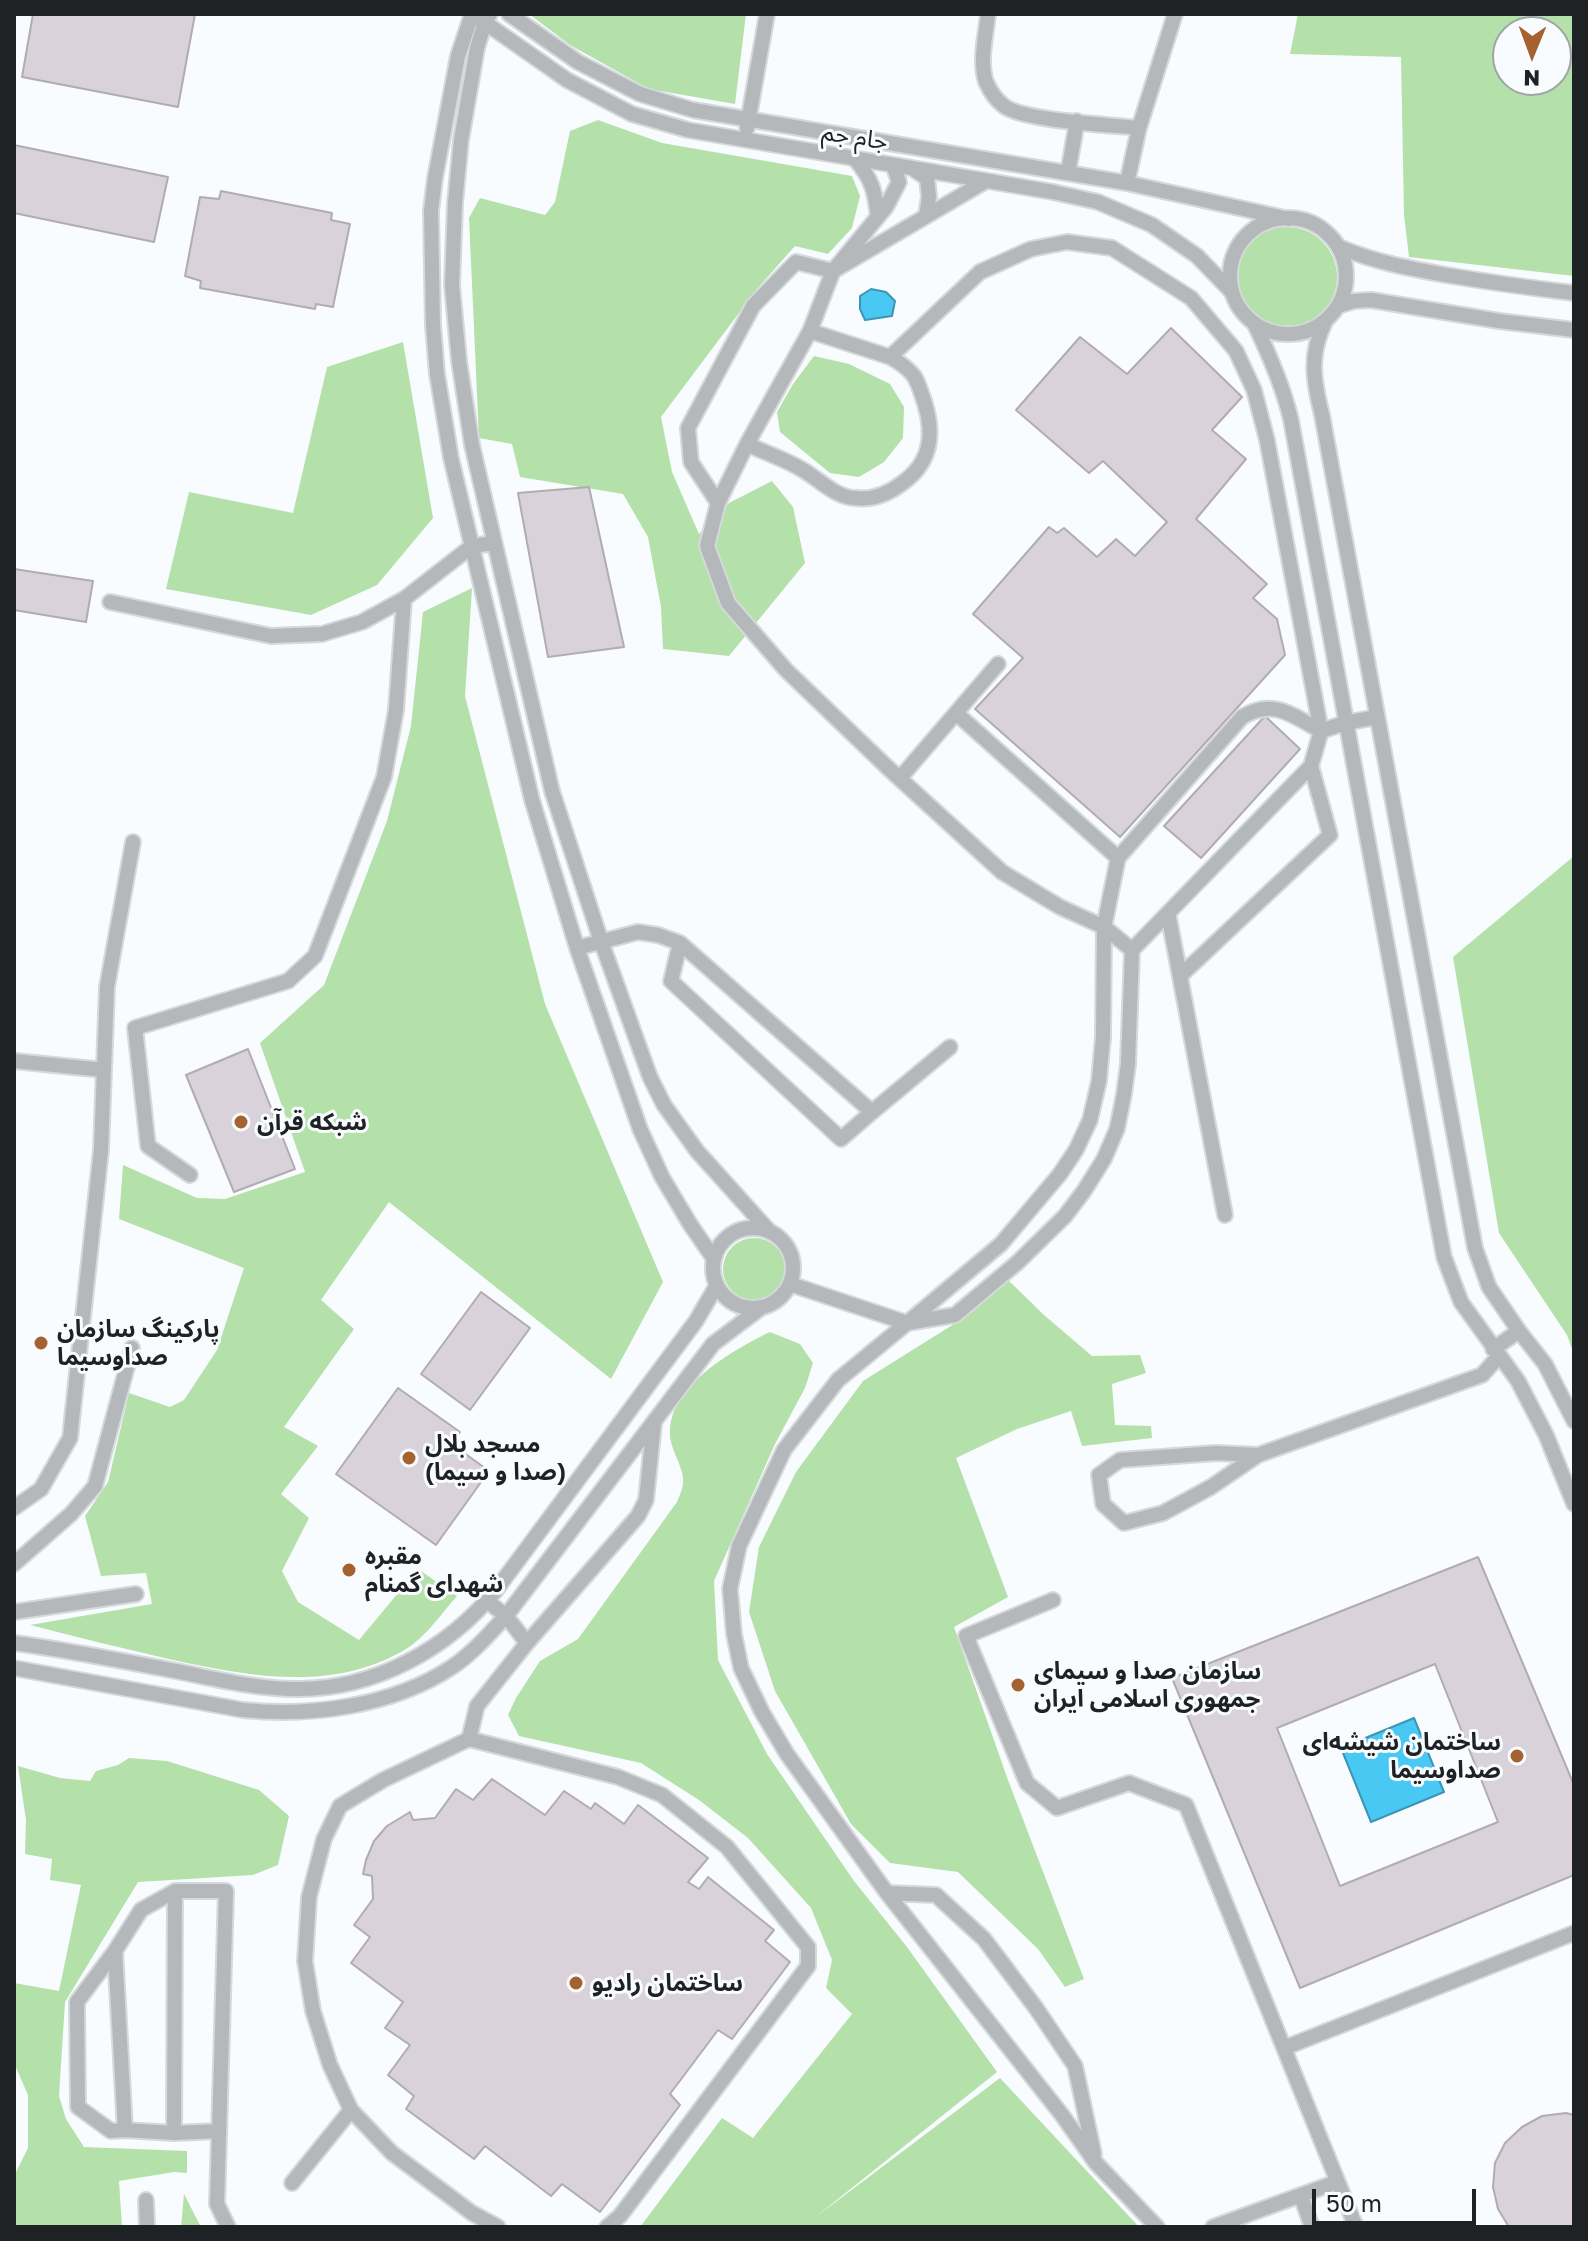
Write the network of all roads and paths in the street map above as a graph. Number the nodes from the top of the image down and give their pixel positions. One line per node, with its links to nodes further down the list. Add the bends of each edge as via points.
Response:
1 (509, 14): 6 (lane, جام جم, via 578,62 640,94)
2 (767, 14): 6 (lane)
3 (988, 14): 7 (lane, via 983,64 994,96 1007,108)
4 (1175, 14): 8 (lane)
5 (480, 16): 9 (lane, جام جم, via 567,80 632,114); 17 (lane, via 458,56); 18 (lane)
6 (749, 120): 9 (lane); 10 (lane, جام جم)
7 (1077, 121): 8 (lane); 14 (lane)
8 (1139, 128): 16 (lane)
9 (745, 140): 11 (lane, جام جم)
10 (915, 148): 13 (lane); 14 (lane, جام جم)
11 (855, 159): 12 (lane, جام جم); 20 (lane, via 874,190)
12 (893, 165): 13 (lane, جام جم); 20 (lane, via 899,182)
13 (912, 169): 15 (lane, جام جم); 19 (lane, via 927,178)
14 (1068, 173): 16 (lane, جام جم)
15 (986, 181): 19 (lane); 24 (lane, جام جم, via 1098,202 1152,225 1197,256)
16 (1127, 183): 21 (lane, جام جم)
17 (432, 198): 18 (lane); 35 (lane, via 437,374)
18 (455, 203): 34 (lane, via 452,285 459,361)
19 (926, 216): 23 (lane)
20 (878, 217): 23 (lane)
21 (1289, 219): 22 (lane, via 1302,219 1326,232); 24 (lane, via 1266,222 1237,246 1230,265)
22 (1339, 247): 25 (lane, via 1395,266); 26 (lane, via 1346,277)
23 (833, 271): 30 (lane); 33 (lane, via 796,262 753,306 688,428 691,462)
24 (1231, 291): 28 (lane, via 1239,310)
25 (1574, 293)
26 (1338, 306): 27 (lane); 29 (lane, via 1380,301)
27 (1325, 322): 28 (lane, via 1288,335); 40 (lane, via 1316,341 1315,388)
28 (1255, 325): 41 (lane, via 1291,420)
29 (1574, 330)
30 (810, 331): 31 (lane); 32 (lane)
31 (890, 357): 32 (lane, via 916,379 930,437 924,462 893,490 858,499 842,496 800,468); 42 (lane, via 980,272 1031,249 1067,242 1112,248 1191,298 1236,351 1254,390)
32 (747, 444): 33 (lane)
33 (718, 503): 44 (lane, via 707,546 728,603 786,670)
34 (494, 543): 35 (lane); 49 (lane, via 552,791)
35 (472, 546): 36 (lane); 51 (lane, via 532,800)
36 (404, 599): 37 (lane, via 362,622 322,634 271,636); 58 (lane, via 396,710 384,777 315,956 288,981 135,1028 148,1146)
37 (110, 602)
38 (998, 664): 39 (lane)
39 (956, 713): 44 (lane); 46 (lane)
40 (1377, 717): 41 (lane); 68 (lane, via 1475,1248 1489,1287)
41 (1345, 723): 42 (lane); 70 (lane, via 1444,1257 1461,1302)
42 (1321, 731): 43 (lane); 46 (lane, via 1283,710 1266,707 1242,717)
43 (1311, 766): 47 (lane); 53 (lane, via 1330,835)
44 (900, 778): 48 (lane, via 1002,872)
45 (133, 842): 56 (lane, via 107,987)
46 (1118, 858): 48 (lane)
47 (1168, 913): 52 (lane); 53 (lane)
48 (1104, 927): 52 (lane); 61 (lane, via 1103,1037 1090,1120 1060,1174)
49 (601, 941): 50 (lane, via 638,932); 51 (lane); 60 (lane, via 664,1105 697,1151)
50 (680, 943): 57 (lane); 57 (lane, via 671,981 841,1139)
51 (577, 948): 62 (lane, via 640,1129 662,1177)
52 (1132, 950): 63 (lane, via 1128,1064 1117,1129 1084,1191)
53 (1180, 976): 59 (lane)
54 (950, 1047): 57 (lane)
55 (14, 1061): 56 (lane)
56 (104, 1070): 77 (lane, via 101,1150 70,1438 41,1489)
57 (872, 1112)
58 (190, 1175)
59 (1225, 1215)
60 (769, 1231): 62 (lane, via 735,1232); 64 (lane, via 780,1238 793,1260)
61 (1001, 1244): 63 (lane); 67 (lane)
62 (714, 1259): 65 (lane)
63 (1018, 1262): 67 (lane, via 955,1315)
64 (790, 1284): 66 (lane, via 783,1295); 67 (lane)
65 (717, 1285): 66 (lane, via 735,1304); 73 (lane)
66 (762, 1307): 71 (lane, via 713,1344)
67 (907, 1323): 91 (lane, via 838,1380 784,1450 739,1546 730,1589 741,1668 762,1712)
68 (1519, 1331): 70 (lane); 72 (lane, via 1545,1364)
69 (132, 1348): 78 (lane, via 95,1486)
70 (1496, 1353): 74 (lane, via 1482,1375); 76 (lane, via 1518,1381 1546,1435)
71 (655, 1420): 75 (lane); 85 (lane, via 646,1500 638,1516)
72 (1574, 1421)
73 (609, 1438): 75 (lane); 81 (lane)
74 (1258, 1455): 74 (lane, via 1120,1460 1099,1475 1103,1504 1124,1523 1163,1513)
75 (628, 1456): 83 (lane)
76 (1574, 1504)
77 (14, 1508)
78 (14, 1564)
79 (136, 1594): 82 (lane)
80 (1053, 1600): 94 (lane, via 966,1636 1027,1783 1057,1808 1129,1783 1186,1805)
81 (487, 1601): 83 (lane); 86 (lane, via 433,1648 354,1683 322,1688 251,1686)
82 (14, 1612)
83 (506, 1616): 85 (lane); 88 (lane, via 453,1666 423,1683 339,1708 271,1713)
84 (14, 1643): 86 (lane)
85 (527, 1643): 89 (lane, via 477,1706)
86 (141, 1665): 88 (lane)
87 (14, 1668): 88 (lane)
88 (134, 1690)
89 (469, 1739): 95 (lane, via 340,1806 324,1839 309,1897 305,1961 313,2011); 107 (lane, via 618,1777 662,1795 727,1847 808,1947 808,1966)
90 (175, 1891): 93 (lane, via 141,1910); 97 (lane, via 226,1891); 98 (lane)
91 (887, 1893): 99 (lane); 99 (lane, via 936,1895 984,1939 1075,2066)
92 (1574, 1933): 94 (lane)
93 (115, 1951): 96 (lane); 96 (lane, via 77,2002 78,2107 111,2131)
94 (1284, 2048): 100 (lane)
95 (351, 2110): 101 (lane); 106 (lane, via 392,2153)
96 (125, 2130): 98 (lane)
97 (219, 2131): 98 (lane); 105 (lane, via 217,2204)
98 (174, 2133)
99 (1096, 2163): 108 (lane)
100 (1337, 2182): 102 (lane); 111 (lane)
101 (292, 2183)
102 (1301, 2196): 109 (lane); 110 (lane)
103 (146, 2200): 104 (lane)
104 (147, 2227)
105 (228, 2227)
106 (498, 2227)
107 (607, 2227)
108 (1157, 2227)
109 (1213, 2227)
110 (1312, 2227)
111 (1356, 2227)

